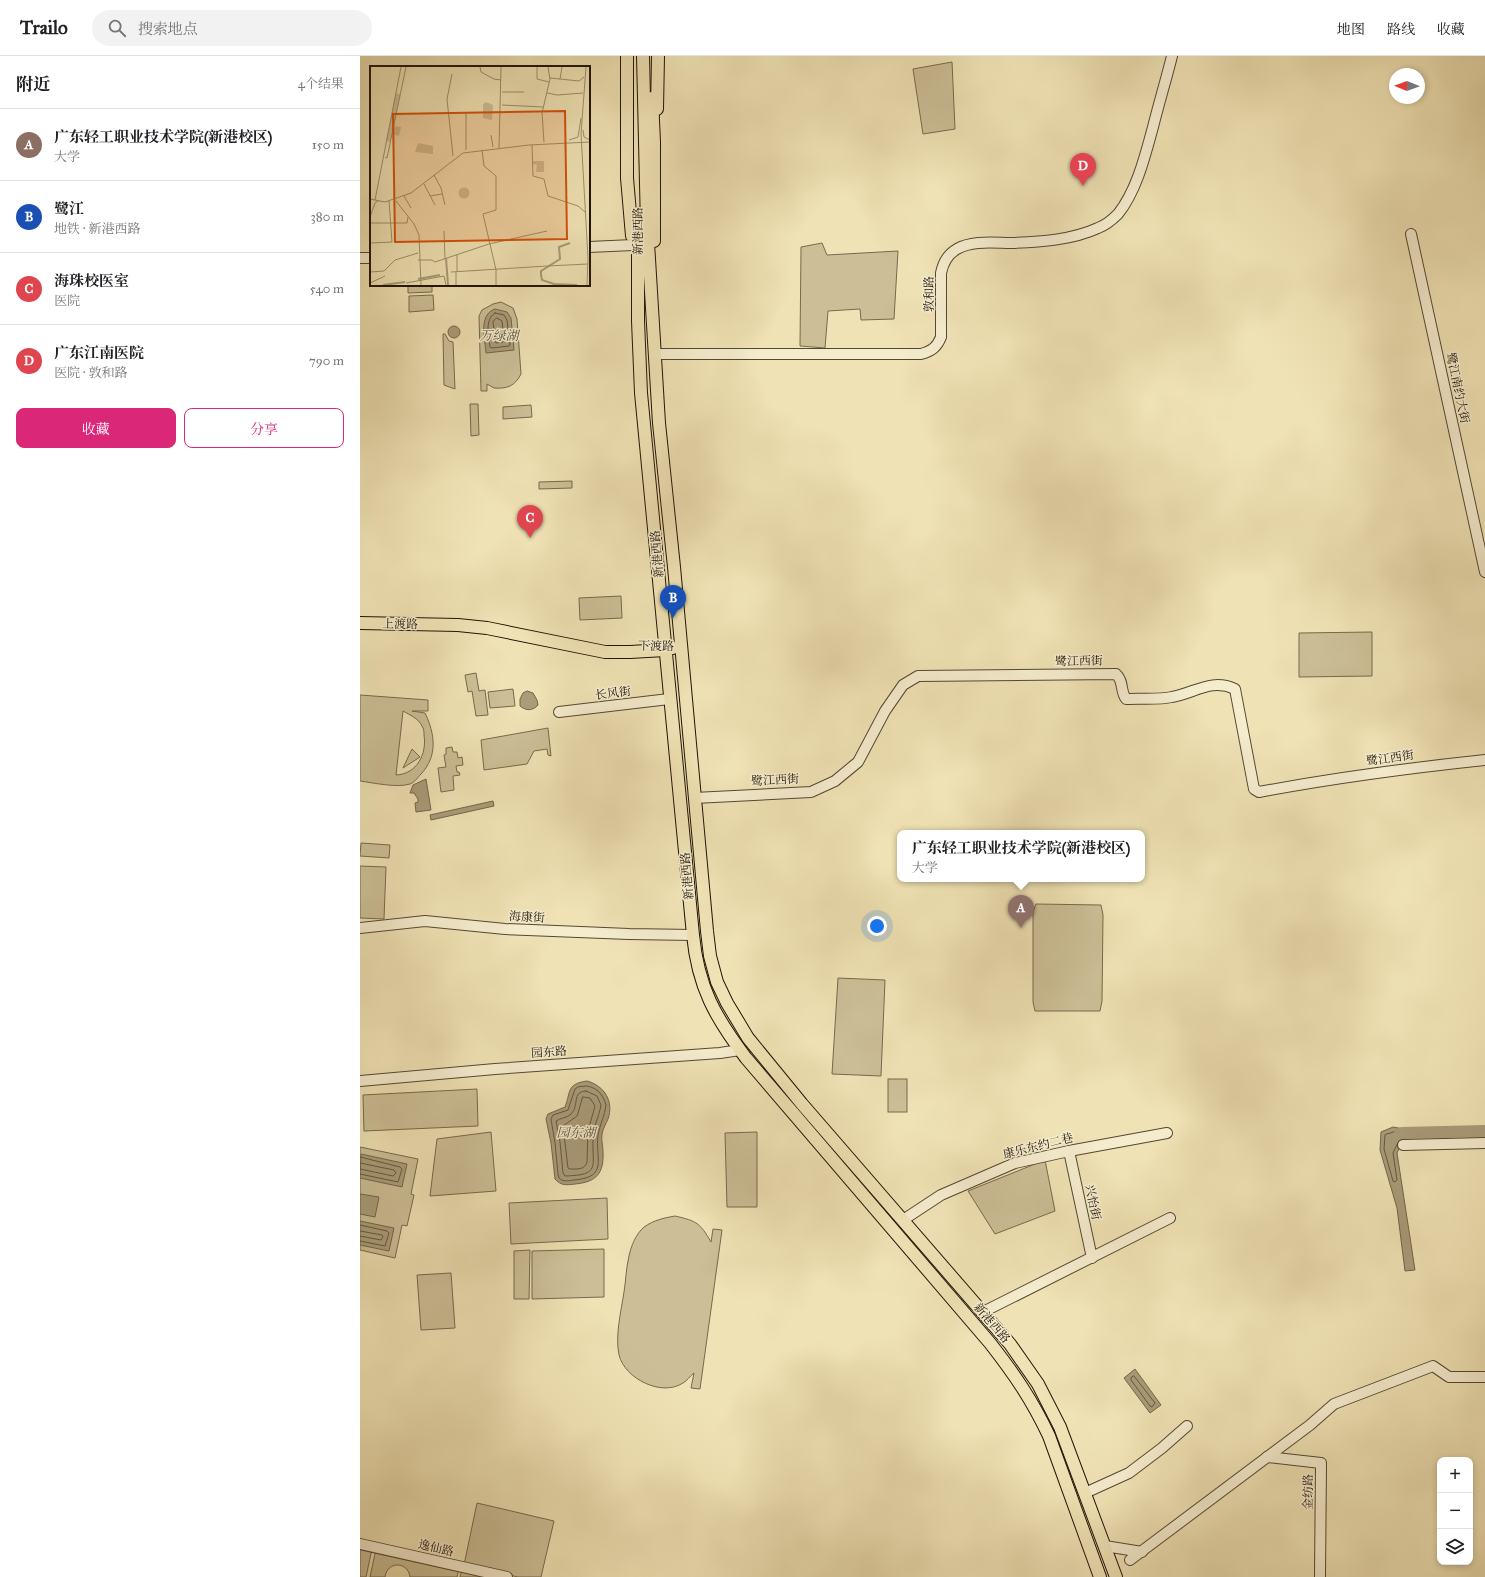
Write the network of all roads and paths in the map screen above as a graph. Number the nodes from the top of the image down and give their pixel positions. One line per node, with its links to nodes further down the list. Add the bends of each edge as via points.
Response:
1 (618, 56): 9 (main road, via 620,97)
2 (627, 56): 9 (main road)
3 (635, 56): 8 (main road, 新港西路)
4 (643, 56): 8 (main road, 新港西路)
5 (651, 56): 10 (main road)
6 (658, 56): 10 (main road, via 658,101)
7 (1172, 56): 16 (street, 敦和路, via 1141,166 1131,192 1118,212 1098,228 1075,235 1036,241 970,245 950,254 941,273 941,337 935,348 921,354)
8 (640, 114): 14 (main road, 新港西路); 15 (main road, 新港西路)
9 (626, 137): 12 (main road)
10 (654, 142): 15 (main road, via 655,225)
11 (1411, 234): 17 (street, 鹭江南约大街)
12 (633, 245): 13 (street); 14 (main road)
13 (590, 247)
14 (638, 274): 19 (main road, 新港西路, via 642,393)
15 (650, 276): 16 (main road, 新港西路)
16 (654, 354): 18 (main road, 新港西路)
17 (1485, 572)
18 (677, 609): 19 (main road); 23 (main road, 新港西路)
19 (662, 610): 24 (main road, 新港西路)
20 (360, 616): 21 (main road, 上渡路)
21 (439, 621): 22 (main road, 上渡路); 24 (main road, 下渡路, via 476,620 601,644)
22 (360, 623)
23 (680, 646): 24 (main road, 下渡路); 25 (main road, 新港西路)
24 (665, 647): 26 (main road, 新港西路)
25 (682, 663): 26 (street); 30 (main road, 新港西路)
26 (666, 665): 27 (main road, 新港西路)
27 (670, 699): 28 (street, 长风街); 32 (main road, 新港西路)
28 (559, 712)
29 (1485, 760): 30 (street, 鹭江西街, via 1340,778 1259,792 1254,789 1235,689 1225,684 1210,685 1172,698 1126,699 1120,678 1116,674 918,676 903,685 885,711 858,762 835,781 811,792)
30 (694, 798): 33 (main road, 新港西路, via 707,931)
31 (360, 928): 32 (street, 海康街, via 424,921 526,930)
32 (692, 935): 34 (main road, 新港西路)
33 (714, 972): 34 (street); 37 (main road, 新港西路, via 727,1003 748,1038)
34 (700, 976): 35 (main road, 新港西路, via 703,988 716,1013)
35 (740, 1050): 36 (street, 园东路); 38 (main road, 新港西路)
36 (360, 1081)
37 (804, 1107): 38 (street); 44 (main road, 新港西路)
38 (794, 1116): 56 (main road, 新港西路, via 1019,1380 1049,1436)
39 (1167, 1133): 42 (street, 康乐东约二巷)
40 (1485, 1143): 41 (street)
41 (1403, 1145)
42 (1069, 1151): 44 (street, 康乐东约二巷, via 1015,1163 941,1195); 45 (street, 兴怡街)
43 (1170, 1218): 45 (street)
44 (903, 1220): 46 (main road, 新港西路)
45 (1092, 1258): 46 (street)
46 (983, 1312): 50 (main road, 新港西路, via 1010,1344 1045,1395 1060,1426)
47 (1485, 1377): 49 (street, via 1449,1377 1433,1366 1334,1404)
48 (1187, 1426): 50 (street, via 1129,1473)
49 (1267, 1457): 53 (street); 58 (street, 金纺路, via 1321,1463)
50 (1085, 1493): 52 (main road, 新港西路)
51 (360, 1544): 55 (street, 逸仙路)
52 (1105, 1546): 53 (street); 57 (main road, 新港西路)
53 (1142, 1552): 54 (street)
54 (1130, 1560)
55 (507, 1577)
56 (1100, 1577)
57 (1116, 1577)
58 (1320, 1577)

